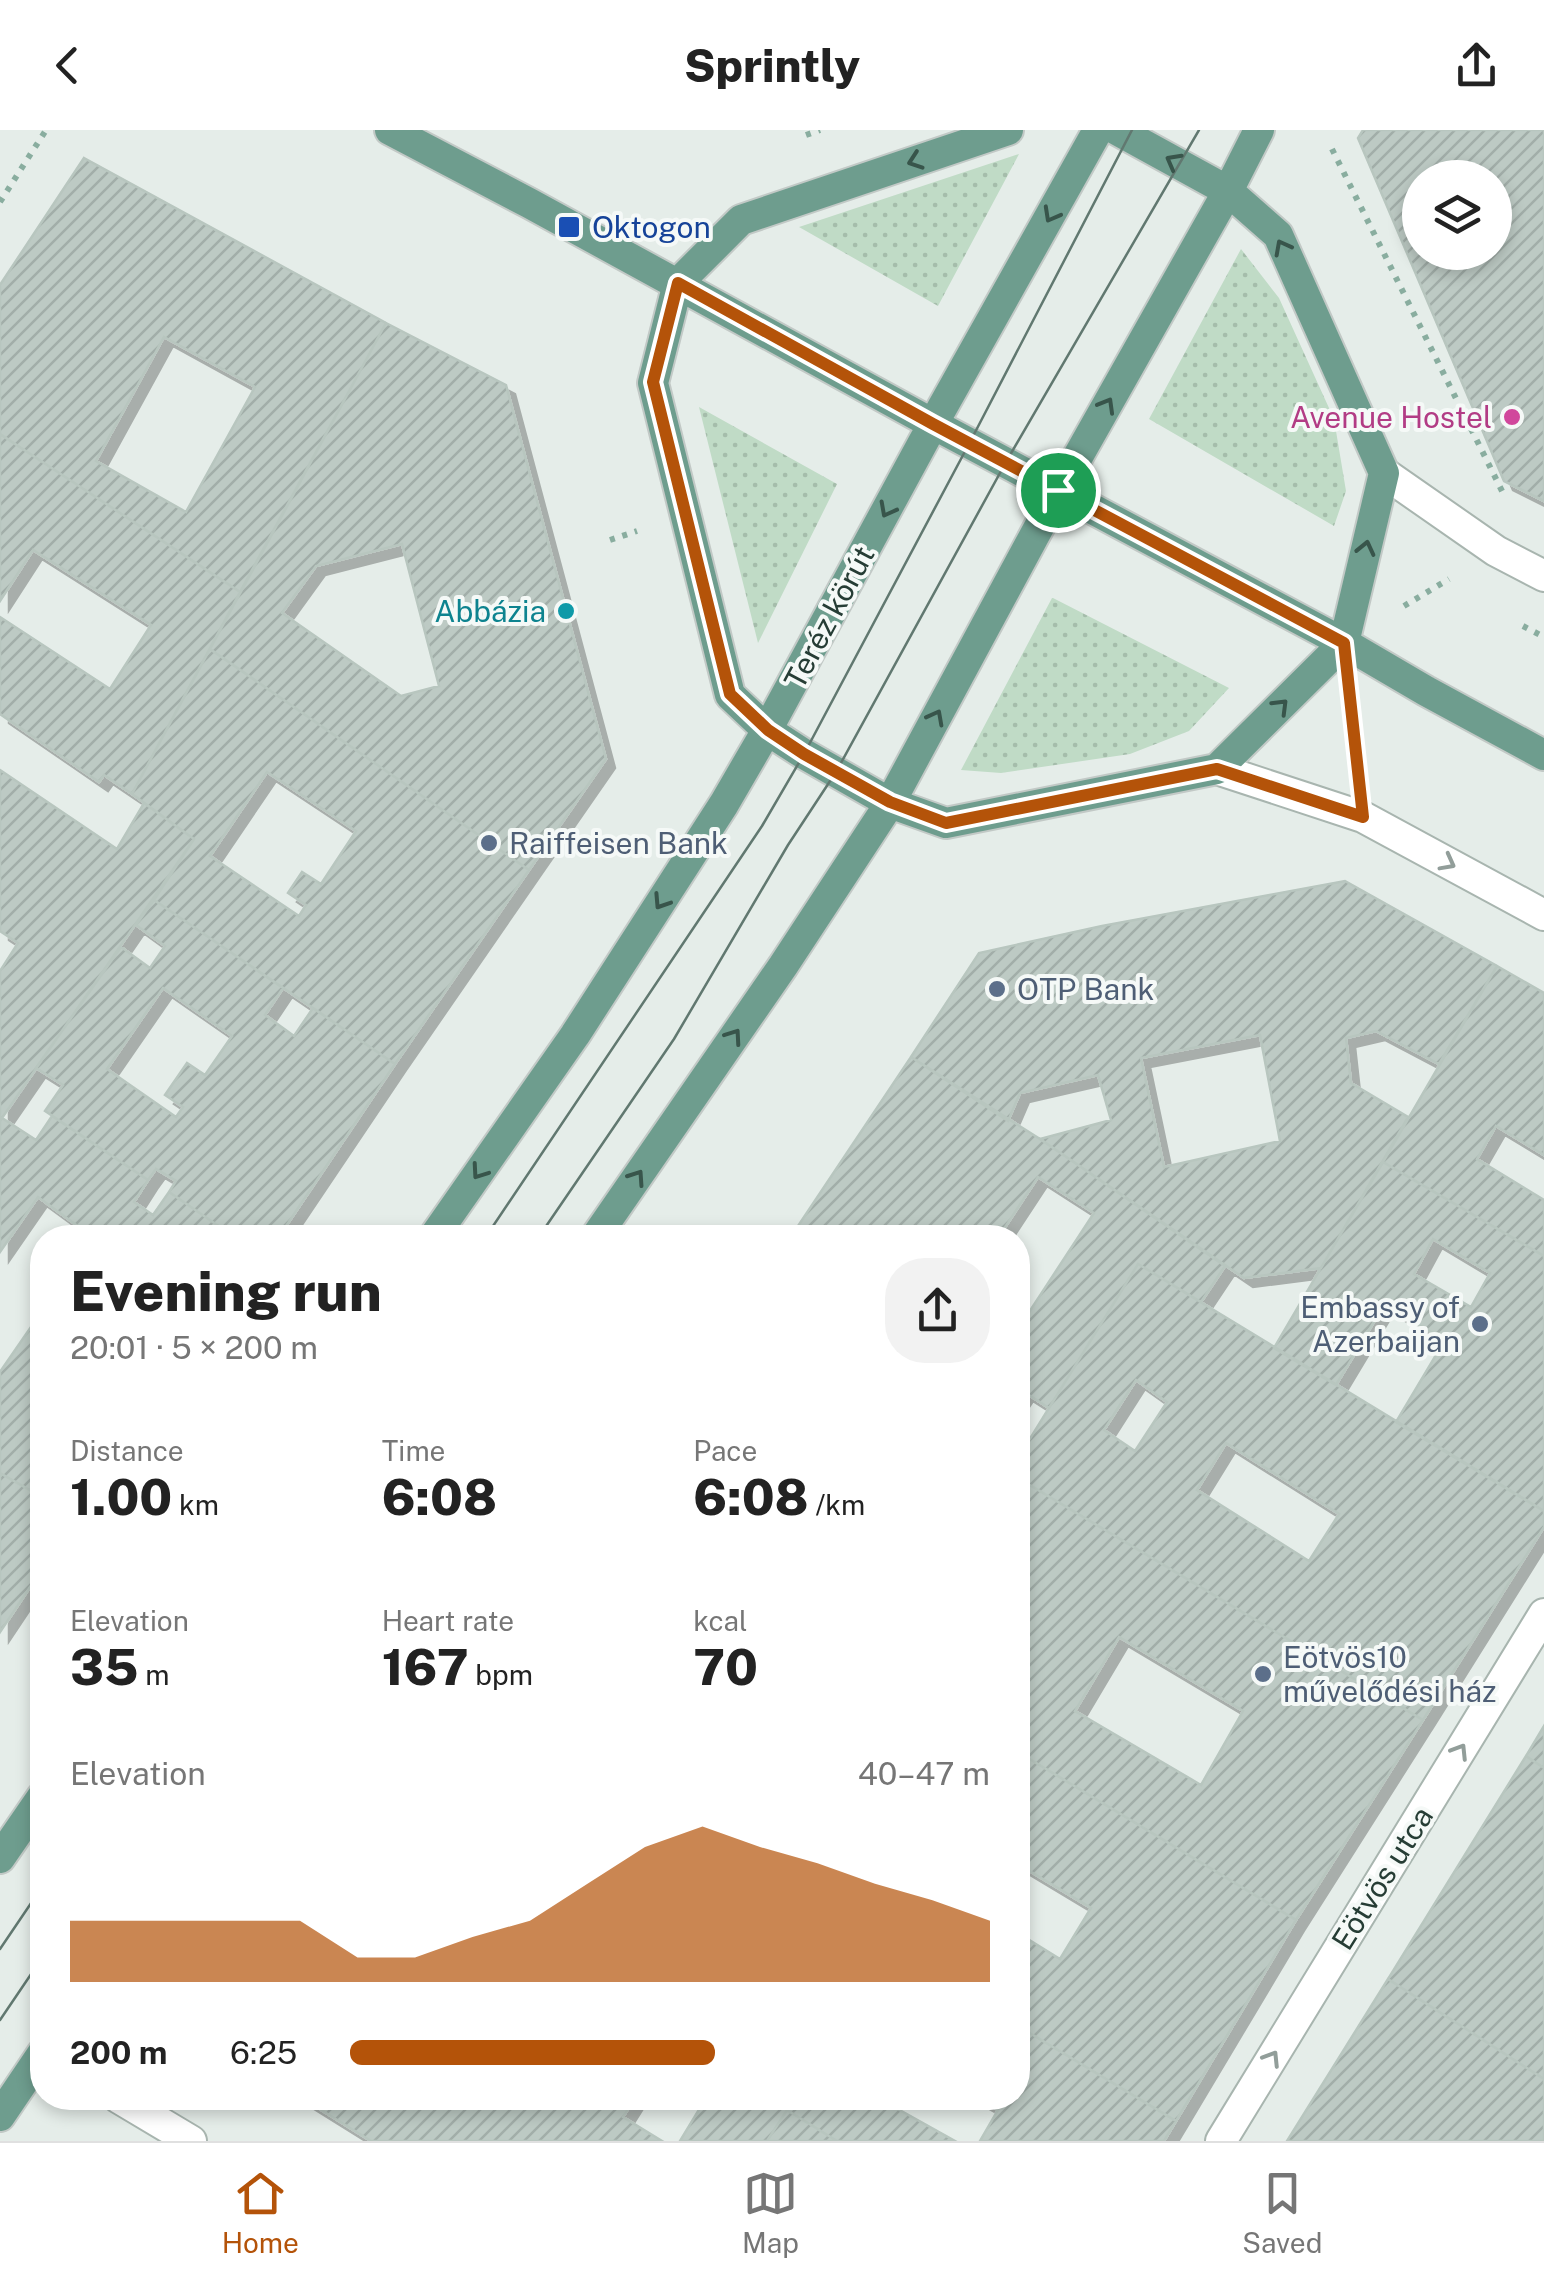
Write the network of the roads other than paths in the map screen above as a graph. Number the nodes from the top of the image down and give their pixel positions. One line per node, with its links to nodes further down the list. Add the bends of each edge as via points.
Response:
1 (390, 130): 7 (main road)
2 (1008, 130): 7 (main road, one-way to 7, via 741,220)
3 (1098, 130): 8 (main road, Teréz körút, one-way to 8)
4 (1117, 130): 6 (main road, one-way to 4)
5 (1259, 130): 6 (main road)
6 (1228, 192): 9 (main road, one-way to 6, via 1278,235); 10 (main road, one-way to 6)
7 (678, 283): 8 (main road); 13 (main road, via 653,382 730,694)
8 (933, 424): 10 (main road); 13 (main road, Teréz körút, one-way to 13)
9 (1384, 473): 11 (street); 12 (main road, one-way to 9)
10 (1058, 490): 12 (main road); 16 (main road, one-way to 10)
11 (1544, 576)
12 (1344, 643): 14 (main road); 15 (main road, one-way to 12)
13 (768, 730): 16 (main road); 18 (main road, Teréz körút, one-way to 18, via 575,1035)
14 (1544, 754)
15 (1217, 769): 16 (main road, via 946,823); 17 (street, one-way to 17, via 1363,817)
16 (890, 802): 19 (main road, one-way to 16)
17 (1544, 915)
18 (442, 1225)
19 (605, 1225)
20 (1544, 1614): 27 (street, Eötvös utca, one-way to 20)
21 (30, 1815): 22 (main road)
22 (0, 1858)
23 (30, 2072): 25 (main road)
24 (139, 2110): 26 (street)
25 (0, 2116)
26 (192, 2141)
27 (1221, 2141)

